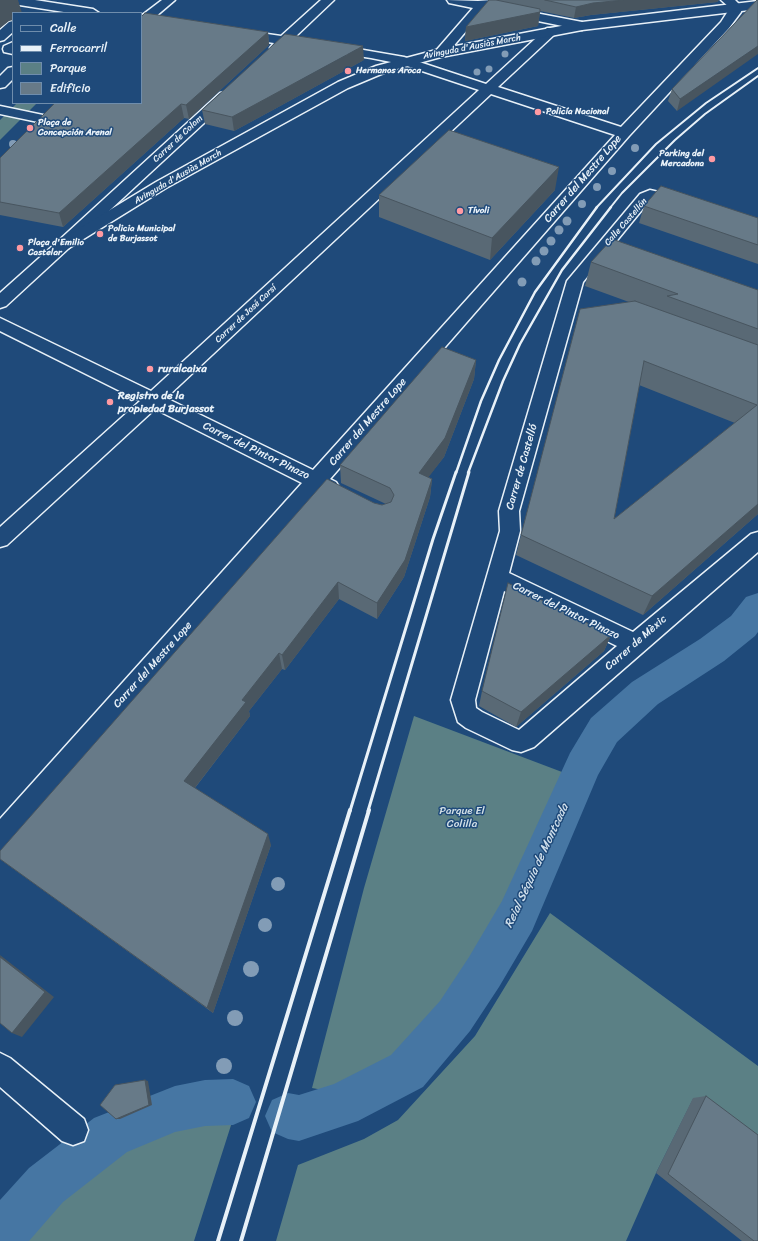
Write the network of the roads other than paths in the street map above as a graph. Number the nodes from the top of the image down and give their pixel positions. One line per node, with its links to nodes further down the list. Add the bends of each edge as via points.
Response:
1 (169, 0): 10 (street, via 144,20)
2 (328, 0): 16 (street)
3 (453, 0): 4 (street)
4 (484, 3): 12 (street); 17 (street)
5 (21, 4): 8 (street, via 30,10); 9 (street)
6 (731, 4): 7 (street, Avinguda d'Ausiàs March); 12 (street, Avinguda d'Ausiàs March); 26 (street, Carrer del Mestre Lope, via 735,12 725,25)
7 (758, 5)
8 (42, 12)
9 (85, 12)
10 (161, 23)
11 (12, 26): 15 (street)
12 (582, 26): 13 (street, Avinguda d'Ausiàs March)
13 (551, 32): 17 (street, Avinguda d'Ausiàs March); 23 (street, Carrer de José Carsí)
14 (230, 33): 16 (street)
15 (0, 37)
16 (284, 40): 18 (street); 19 (street)
17 (440, 53): 19 (street, Avinguda d'Ausiàs March)
18 (267, 56)
19 (404, 61): 23 (street); 28 (street, Avinguda d'Ausiàs March, via 343,85 161,185)
20 (12, 72): 21 (street)
21 (0, 84)
22 (232, 88): 28 (street, Carrer de Colom)
23 (491, 88): 26 (street); 33 (street, Carrer de José Carsí)
24 (0, 110): 25 (street)
25 (38, 118)
26 (624, 133): 34 (street, Carrer del Mestre Lope)
27 (694, 208): 32 (street, Calle Castellón, via 658,196 644,197 575,281)
28 (63, 245): 29 (street)
29 (0, 302)
30 (580, 319): 32 (street)
31 (0, 324): 33 (street, Carrer del Pintor Pinazo)
32 (562, 327): 38 (street, Carrer de Castelló, via 509,511 510,531)
33 (153, 400): 34 (street, Carrer del Pintor Pinazo); 36 (street, Carrer de José Carsí)
34 (316, 481): 35 (street, Carrer del Pintor Pinazo); 41 (street, Carrer del Mestre Lope)
35 (347, 496)
36 (0, 539)
37 (758, 540): 39 (street, Carrer de Mèxic)
38 (498, 578): 39 (street, Carrer del Pintor Pinazo); 40 (street, Carrer de Castelló, via 463,700 466,714)
39 (634, 644): 40 (street, Carrer de Mèxic, via 529,736 521,741)
40 (512, 739)
41 (0, 838)
42 (0, 1068): 43 (street)
43 (73, 1130)

